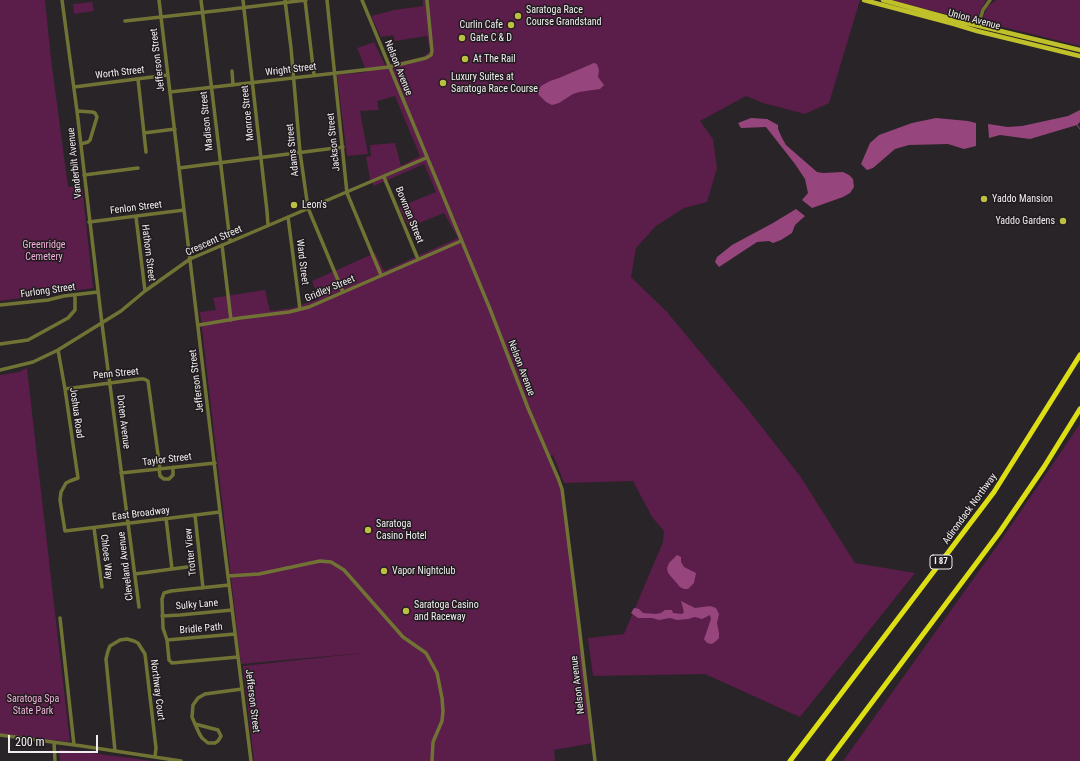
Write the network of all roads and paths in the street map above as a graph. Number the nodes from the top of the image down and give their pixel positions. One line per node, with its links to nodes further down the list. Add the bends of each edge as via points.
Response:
1 (62, 0): 30 (street, Vanderbilt Avenue)
2 (159, 0): 15 (street, Jefferson Street)
3 (202, 0): 14 (street, Madison Street)
4 (243, 0): 13 (street, Monroe Street)
5 (306, 0): 12 (street); 25 (street)
6 (326, 0): 23 (street, Jackson Street)
7 (362, 0): 21 (street, Nelson Avenue)
8 (427, 0): 21 (street, Wright Street, via 431,56)
9 (864, 0): 18 (main road, Union Avenue)
10 (884, 0): 17 (main road, Union Avenue)
11 (990, 0): 17 (street, via 983,10)
12 (285, 1): 13 (street); 26 (street, Adams Street)
13 (244, 8): 14 (street); 28 (street, Monroe Street)
14 (203, 13): 15 (street); 31 (street, Madison Street)
15 (161, 17): 16 (street); 24 (street, Jefferson Street)
16 (125, 21)
17 (978, 26): 18 (street); 19 (main road, Union Avenue)
18 (977, 31): 20 (main road, Union Avenue)
19 (1080, 50)
20 (1080, 56)
21 (389, 67): 23 (street, Wright Street); 41 (street, Nelson Avenue)
22 (232, 71): 29 (street)
23 (335, 73): 25 (street, Wright Street); 37 (street, Jackson Street)
24 (168, 75): 27 (street, Worth Street); 32 (street, Jefferson Street)
25 (314, 75): 26 (street, Wright Street)
26 (293, 77): 28 (street, Wright Street); 39 (street, Adams Street)
27 (138, 79): 30 (street, Worth Street); 35 (street)
28 (253, 82): 29 (street, Wright Street); 40 (street, Monroe Street)
29 (233, 85): 31 (street, Wright Street)
30 (74, 87): 33 (street, Vanderbilt Avenue)
31 (212, 87): 32 (street, Wright Street); 42 (street, Madison Street)
32 (170, 92): 34 (street, Jefferson Street)
33 (77, 111): 36 (street, Vanderbilt Avenue); 36 (street, via 95,112 97,117 90,140)
34 (175, 129): 35 (street); 44 (street, Jefferson Street)
35 (144, 134): 38 (street)
36 (81, 144): 45 (street, Vanderbilt Avenue)
37 (343, 147): 39 (street); 47 (street, Jackson Street)
38 (146, 152)
39 (300, 152): 40 (street); 48 (street, Adams Street)
40 (261, 158): 42 (street); 53 (street, Monroe Street)
41 (426, 158): 46 (street, Crescent Street); 55 (street, Nelson Avenue)
42 (220, 163): 44 (street); 54 (street, Madison Street)
43 (138, 168): 45 (street)
44 (179, 168): 49 (street, Jefferson Street)
45 (84, 175): 52 (street, Vanderbilt Avenue)
46 (384, 177): 47 (street, Crescent Street); 58 (street, Bowman Street)
47 (347, 193): 48 (street, Crescent Street); 59 (street, Jackson Street)
48 (308, 208): 51 (street, Crescent Street); 62 (street, Adams Street)
49 (184, 210): 50 (street, Fenlon Street); 57 (street, Jefferson Street)
50 (136, 217): 52 (street, Fenlon Street); 60 (street, Hathorn Street)
51 (288, 217): 53 (street, Crescent Street); 65 (street, Ward Street)
52 (89, 222): 61 (street, Vanderbilt Avenue)
53 (268, 225): 54 (street, Crescent Street)
54 (230, 241): 56 (street, Crescent Street)
55 (461, 241): 58 (street, Gridley Street); 111 (street, Nelson Avenue, via 562,489)
56 (222, 245): 57 (street, Crescent Street); 66 (street)
57 (190, 259): 60 (street, Crescent Street); 68 (street, Jefferson Street)
58 (418, 259): 59 (street, Gridley Street)
59 (381, 275): 62 (street, Gridley Street)
60 (145, 291): 67 (street, Crescent Street)
61 (98, 292): 63 (street, Furlong Street); 67 (street, Vanderbilt Avenue)
62 (343, 292): 65 (street, Gridley Street)
63 (75, 295): 64 (street, Furlong Street); 69 (street, via 75,310 68,318 28,340)
64 (0, 305)
65 (300, 309): 66 (street, Gridley Street)
66 (231, 320): 68 (street, Gridley Street)
67 (102, 324): 70 (street, Crescent Street); 73 (street, Doten Avenue)
68 (199, 325): 76 (street, Jefferson Street)
69 (0, 344)
70 (58, 350): 72 (street, Crescent Street, via 33,362); 74 (street, Joshua Road)
71 (1080, 355): 112 (highway, Adirondack Northway / I 87, via 994,492)
72 (0, 370)
73 (109, 382): 74 (street, Penn Street); 78 (street, Penn Street, via 140,379 148,381); 79 (street, Doten Avenue)
74 (65, 388): 85 (street, Joshua Road, via 78,478 66,483 61,492)
75 (1080, 409): 113 (highway, via 999,533)
76 (215, 463): 77 (street, Taylor Street); 80 (street, Jefferson Street)
77 (173, 467): 78 (street, Taylor Street); 78 (street, via 170,479 160,476)
78 (159, 469): 79 (street, Taylor Street)
79 (121, 473): 83 (street, Doten Avenue)
80 (220, 512): 81 (street, East Broadway); 89 (street, Jefferson Street)
81 (195, 515): 82 (street, East Broadway); 92 (street, Trotter View)
82 (166, 518): 83 (street, East Broadway); 87 (street)
83 (129, 523): 84 (street, East Broadway); 88 (street, Cleveland Avenue)
84 (94, 528): 85 (street, East Broadway); 91 (street, Chloes Way)
85 (65, 531)
86 (187, 568): 87 (street)
87 (172, 570): 88 (street)
88 (135, 574): 93 (street, Cleveland Avenue)
89 (228, 576): 90 (street, Jefferson Street); 110 (street, via 259,574 320,561 331,562 344,570 403,637 426,653 437,673 443,711 442,721 433,742)
90 (229, 585): 92 (street); 94 (street, Jefferson Street)
91 (102, 587)
92 (203, 588): 95 (street, via 164,593)
93 (139, 608)
94 (232, 610): 95 (street, Sulky Lane); 97 (street, Jefferson Street)
95 (162, 616): 98 (street)
96 (60, 618): 104 (street)
97 (236, 634): 98 (street, Bridle Path); 99 (street, Jefferson Street)
98 (167, 640): 99 (street, via 169,661 172,663)
99 (238, 657): 100 (street, Jefferson Street)
100 (242, 689): 101 (street, via 210,693 198,698 192,710); 109 (street, Jefferson Street)
101 (195, 724): 101 (street, via 202,738 208,742 215,743 220,739 220,732 215,728)
102 (0, 735): 103 (street)
103 (54, 742): 104 (street); 107 (street)
104 (74, 744): 105 (street)
105 (115, 751): 106 (street); 106 (street, Northway Court, via 106,659 110,646 127,639 138,643 145,654)
106 (155, 757): 108 (street)
107 (55, 761)
108 (181, 761)
109 (252, 761)
110 (432, 761)
111 (595, 761)
112 (790, 761)
113 (828, 761)

